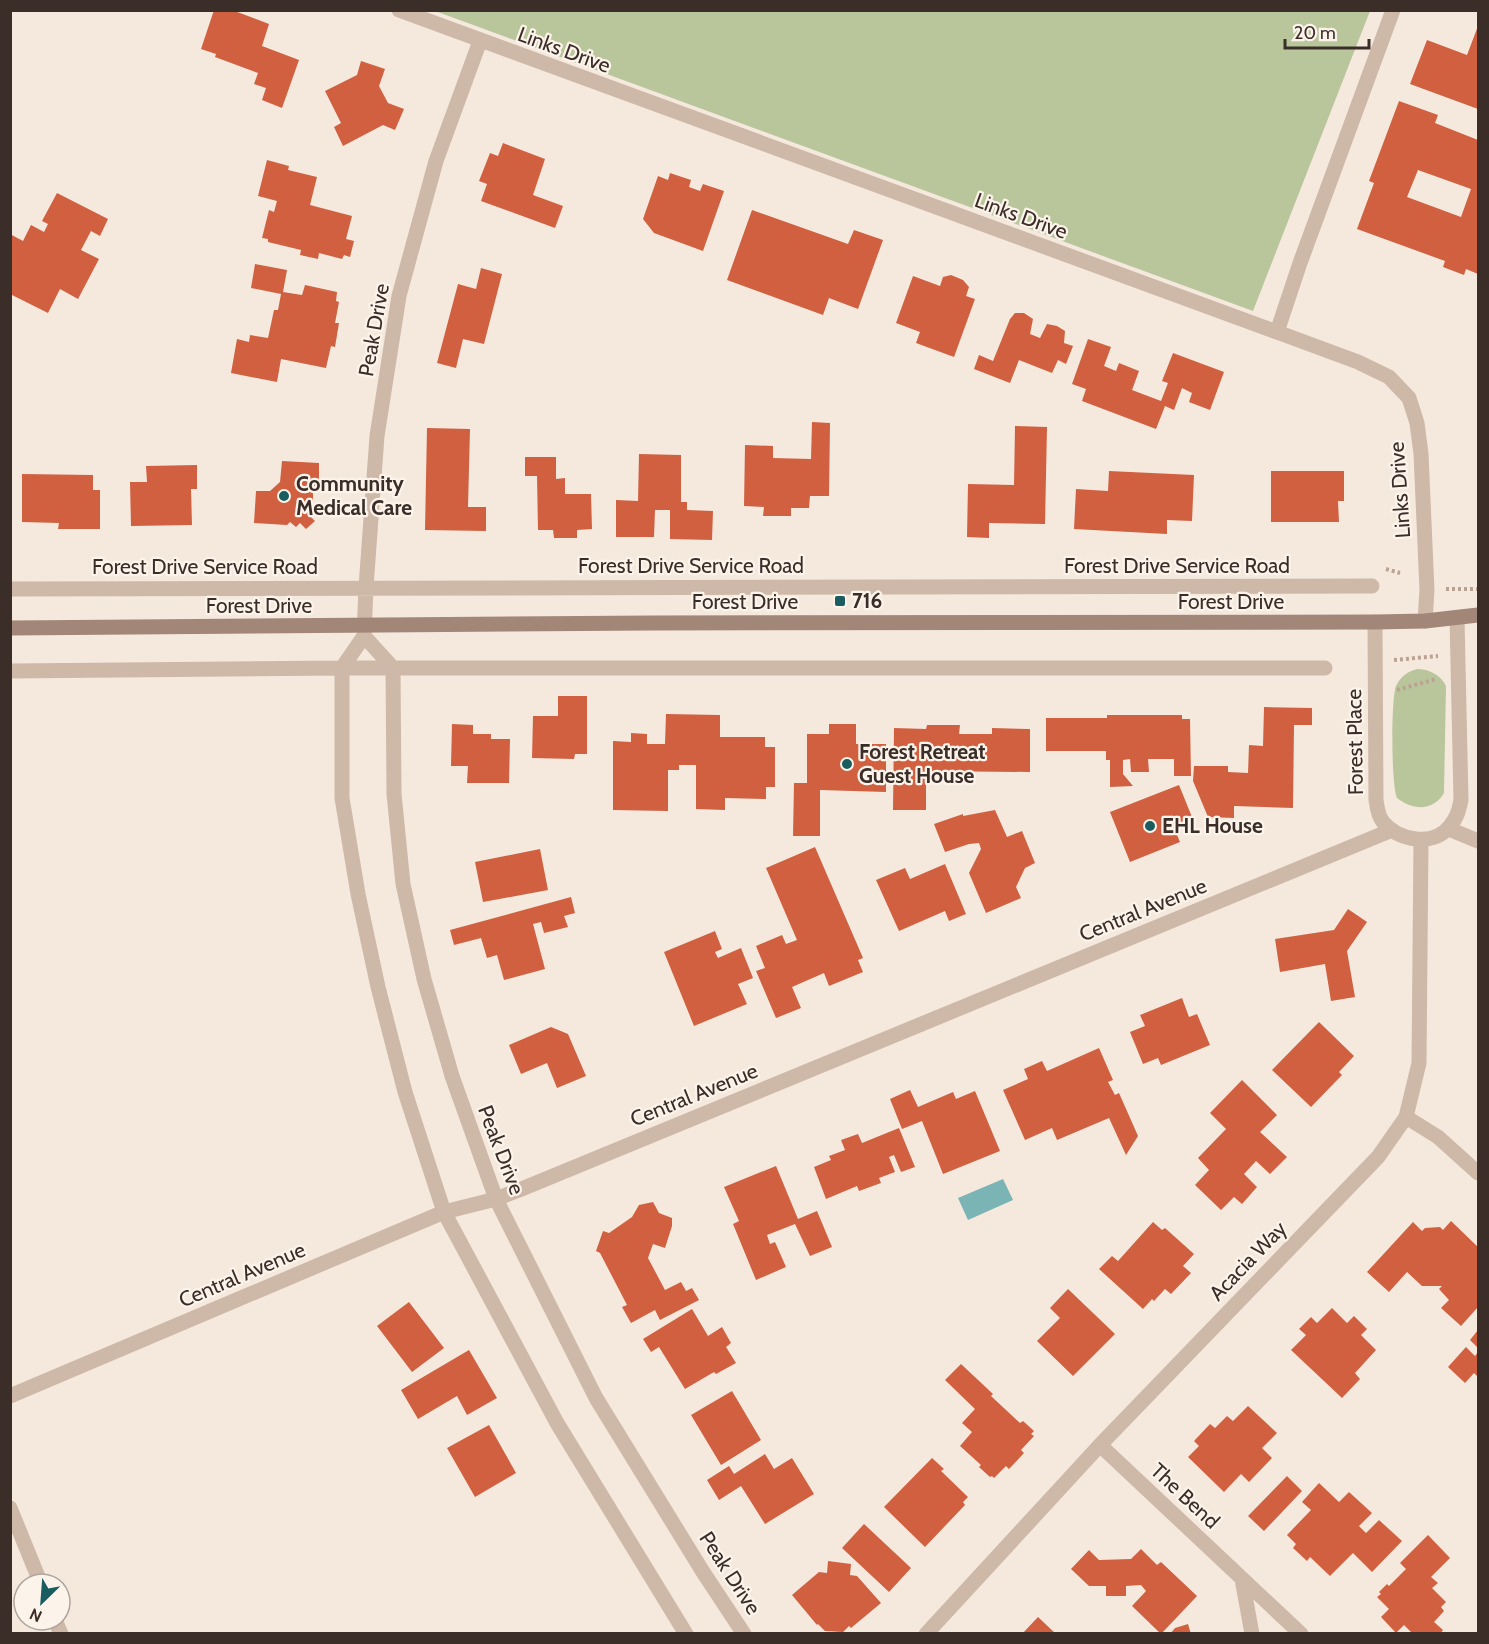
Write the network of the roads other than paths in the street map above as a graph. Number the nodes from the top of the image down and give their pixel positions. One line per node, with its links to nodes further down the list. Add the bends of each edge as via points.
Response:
1 (399, 10): 3 (street, Links Drive)
2 (1393, 10): 4 (street)
3 (480, 41): 4 (street, Links Drive); 6 (street, Peak Drive, via 436,161 399,296 377,436)
4 (1277, 332): 10 (street, Links Drive, via 1389,377 1409,398 1421,454)
5 (1372, 586): 6 (street, Forest Drive Service Road)
6 (366, 587): 7 (street, Forest Drive Service Road); 13 (street, Peak Drive)
7 (10, 589)
8 (1479, 615): 9 (main road, Forest Drive)
9 (1457, 618): 10 (main road, Forest Drive); 18 (street, via 1461,800)
10 (1425, 621): 11 (main road, Forest Drive)
11 (1375, 622): 13 (main road, Forest Drive, via 651,623); 19 (street, Forest Place, via 1376,800 1382,821)
12 (10, 628): 13 (main road, Forest Drive)
13 (365, 631): 14 (street); 15 (street)
14 (342, 668): 15 (street); 17 (street); 25 (street, via 342,798 358,894 405,1092)
15 (393, 668): 16 (street); 24 (street, Peak Drive, via 394,794 403,884 424,979 452,1076)
16 (1325, 668)
17 (10, 671)
18 (1449, 829): 20 (street); 21 (street)
19 (1392, 830): 20 (street); 24 (street, Central Avenue)
20 (1421, 840): 22 (street, Acacia Way, via 1419,1063)
21 (1479, 841)
22 (1406, 1117): 23 (street, via 1438,1137); 27 (street, Acacia Way, via 1378,1157)
23 (1479, 1173)
24 (496, 1199): 25 (street, Central Avenue); 32 (street, Peak Drive, via 596,1398)
25 (444, 1212): 26 (street, Central Avenue); 31 (street, via 557,1423)
26 (10, 1396)
27 (1100, 1445): 30 (street, The Bend); 33 (street, Acacia Way)
28 (10, 1508): 29 (street)
29 (36, 1572)
30 (1242, 1579): 34 (street); 35 (street, The Bend)
31 (686, 1634)
32 (744, 1634)
33 (926, 1634)
34 (1252, 1634)
35 (1302, 1634)

